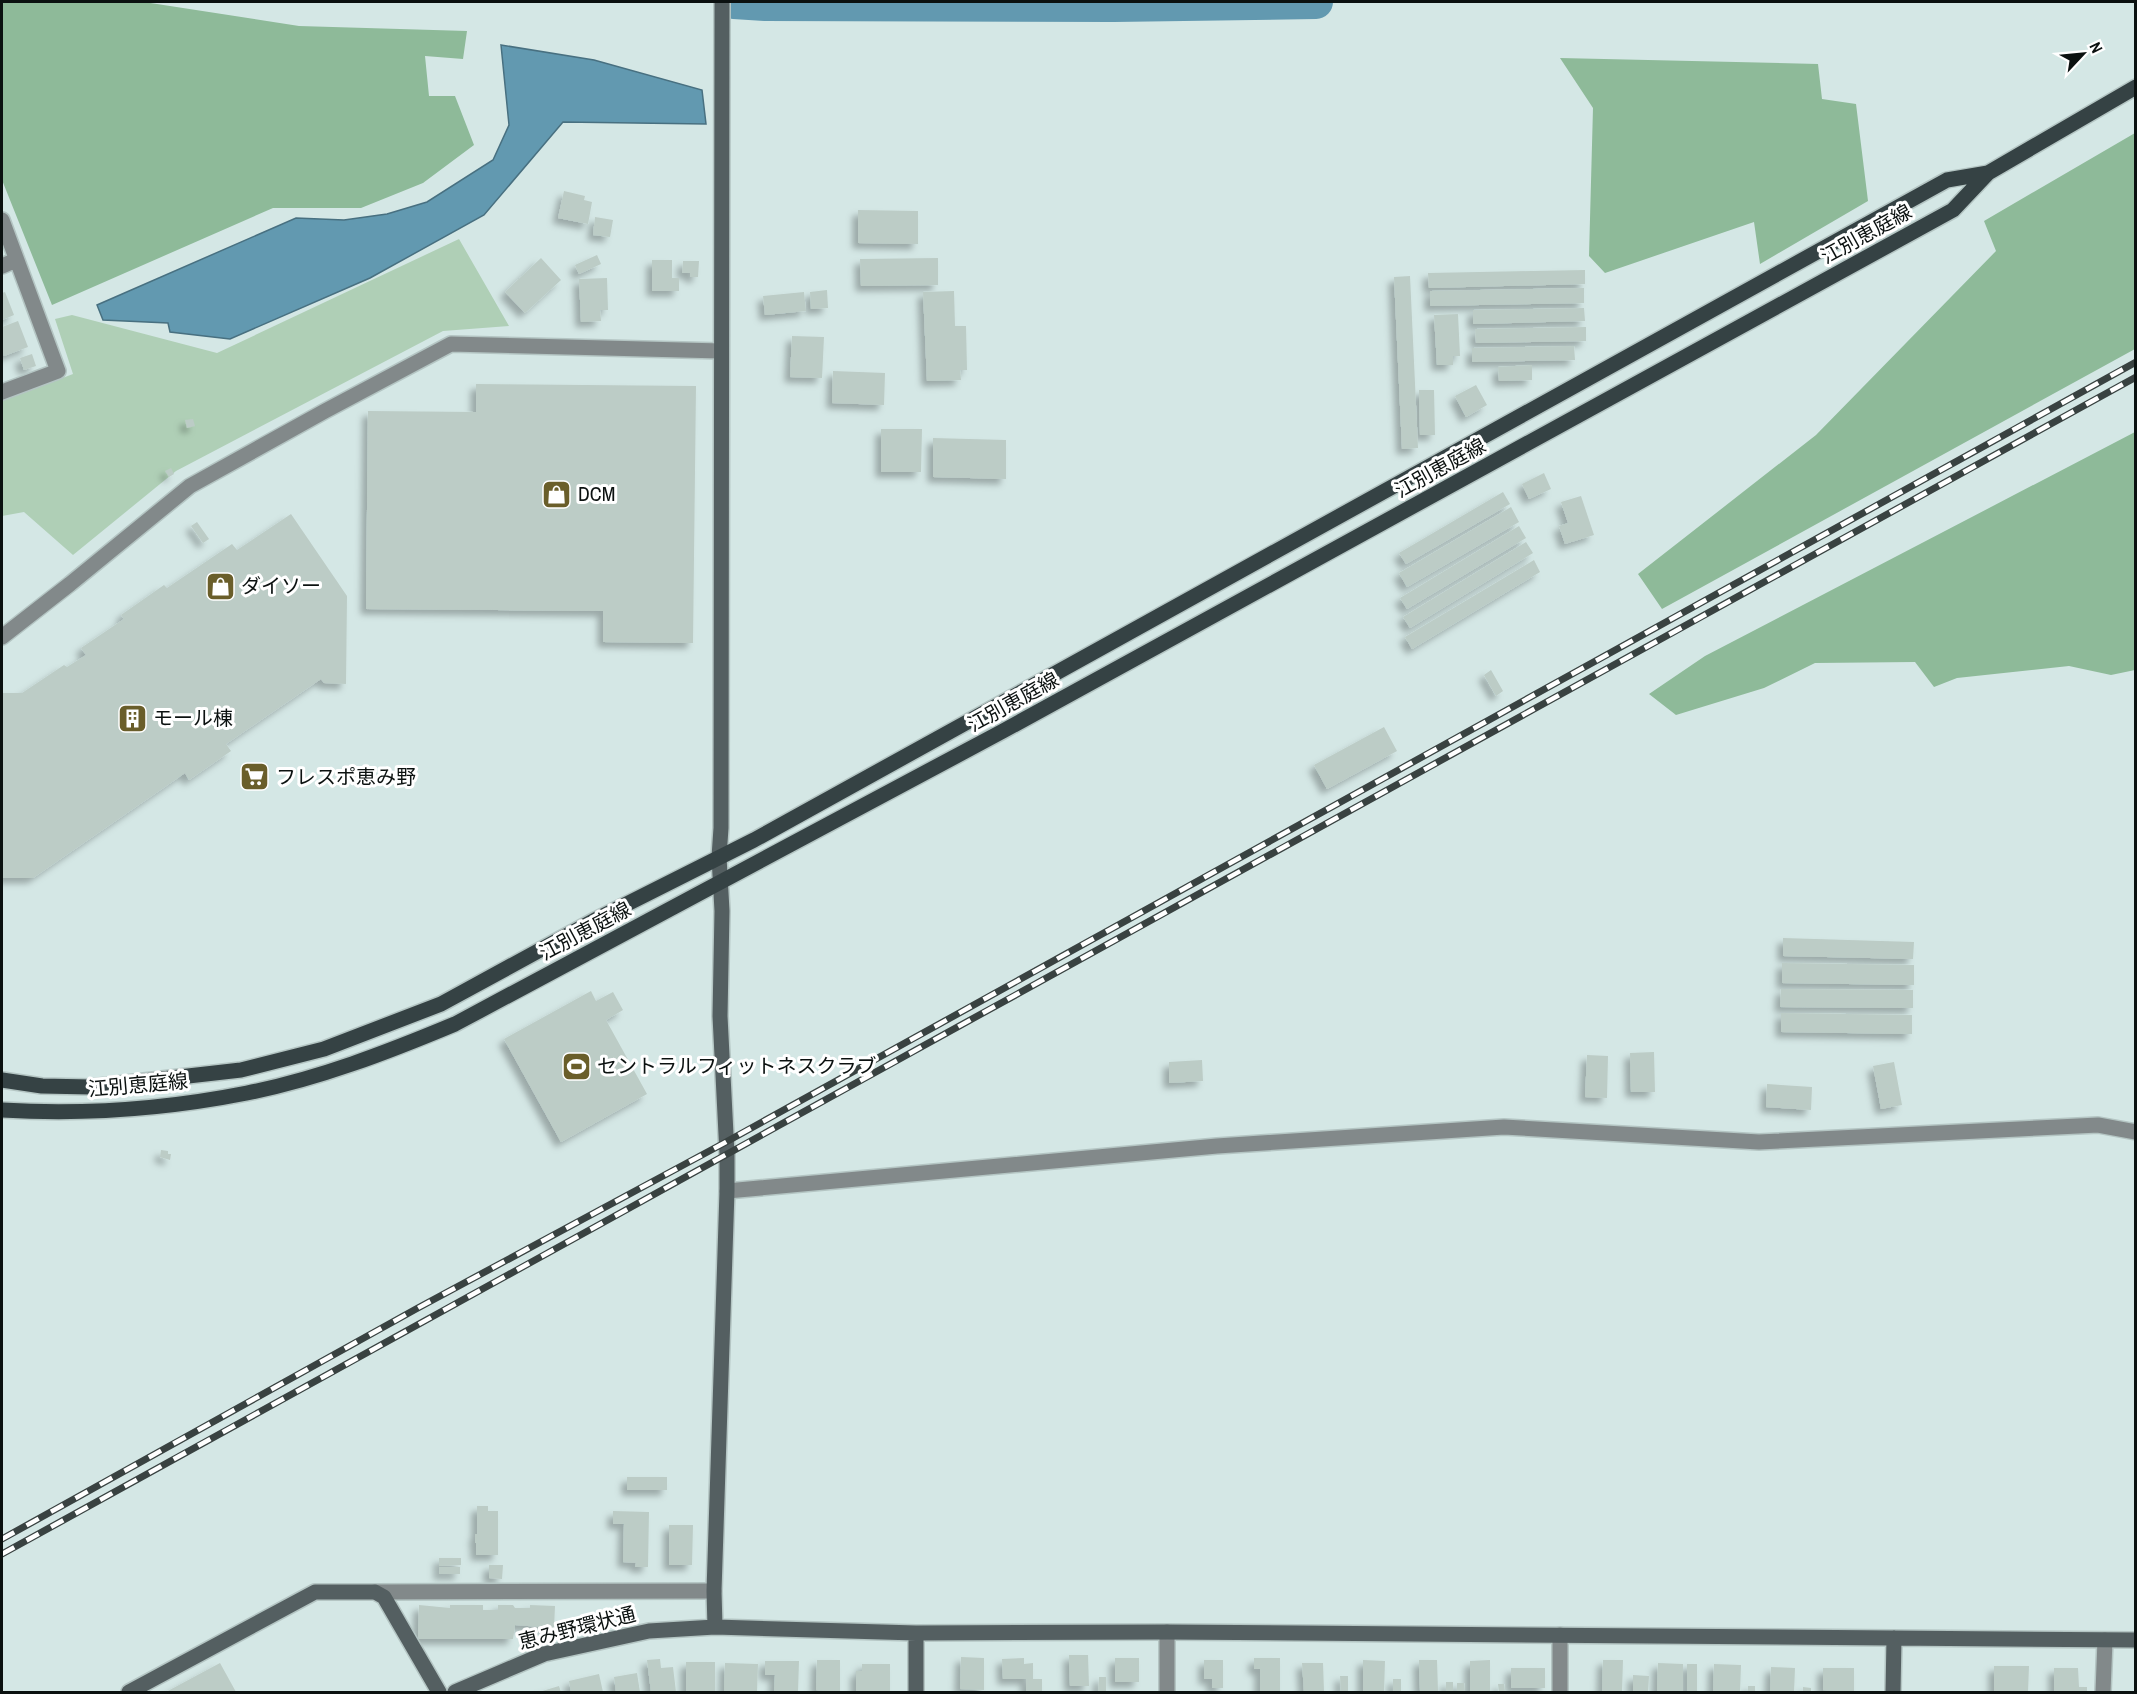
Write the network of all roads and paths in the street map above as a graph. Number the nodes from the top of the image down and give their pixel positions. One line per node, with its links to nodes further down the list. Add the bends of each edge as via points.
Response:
1 (722, 2): 7 (street)
2 (2136, 87): 3 (main road, 江別恵庭線)
3 (1988, 173): 10 (main road, 江別恵庭線, via 1947,180); 11 (main road, 江別恵庭線, via 1953,210)
4 (2, 220): 5 (street)
5 (16, 260): 6 (street); 8 (street, via 58,371)
6 (2, 266)
7 (721, 351): 9 (street, via 451,344 190,486); 10 (street)
8 (2, 392)
9 (2, 637)
10 (719, 857): 11 (street); 12 (main road, 江別恵庭線, via 441,1004 324,1049 241,1070 91,1087)
11 (720, 883): 13 (main road, 江別恵庭線, via 455,1024 397,1049 248,1093 179,1104 113,1111); 15 (street, via 720,1016)
12 (2, 1080)
13 (2, 1110)
14 (2136, 1132): 15 (street, via 2098,1125 1759,1142 1504,1127 1217,1146)
15 (727, 1191): 16 (street)
16 (714, 1591): 17 (street); 18 (street)
17 (375, 1592): 25 (street, via 315,1592); 26 (street, via 384,1597)
18 (715, 1627): 20 (street, 恵み野環状通); 27 (street, 恵み野環状通, via 649,1630 544,1654)
19 (1167, 1632): 20 (street, 恵み野環状通); 21 (street, 恵み野環状通); 29 (street)
20 (916, 1633): 28 (street)
21 (1560, 1635): 22 (street, 恵み野環状通); 30 (street)
22 (1894, 1638): 23 (street, 恵み野環状通); 31 (street)
23 (2105, 1640): 24 (street, 恵み野環状通); 32 (street)
24 (2136, 1640)
25 (129, 1692)
26 (439, 1692)
27 (455, 1692)
28 (916, 1692)
29 (1167, 1692)
30 (1560, 1692)
31 (1893, 1692)
32 (2103, 1692)

